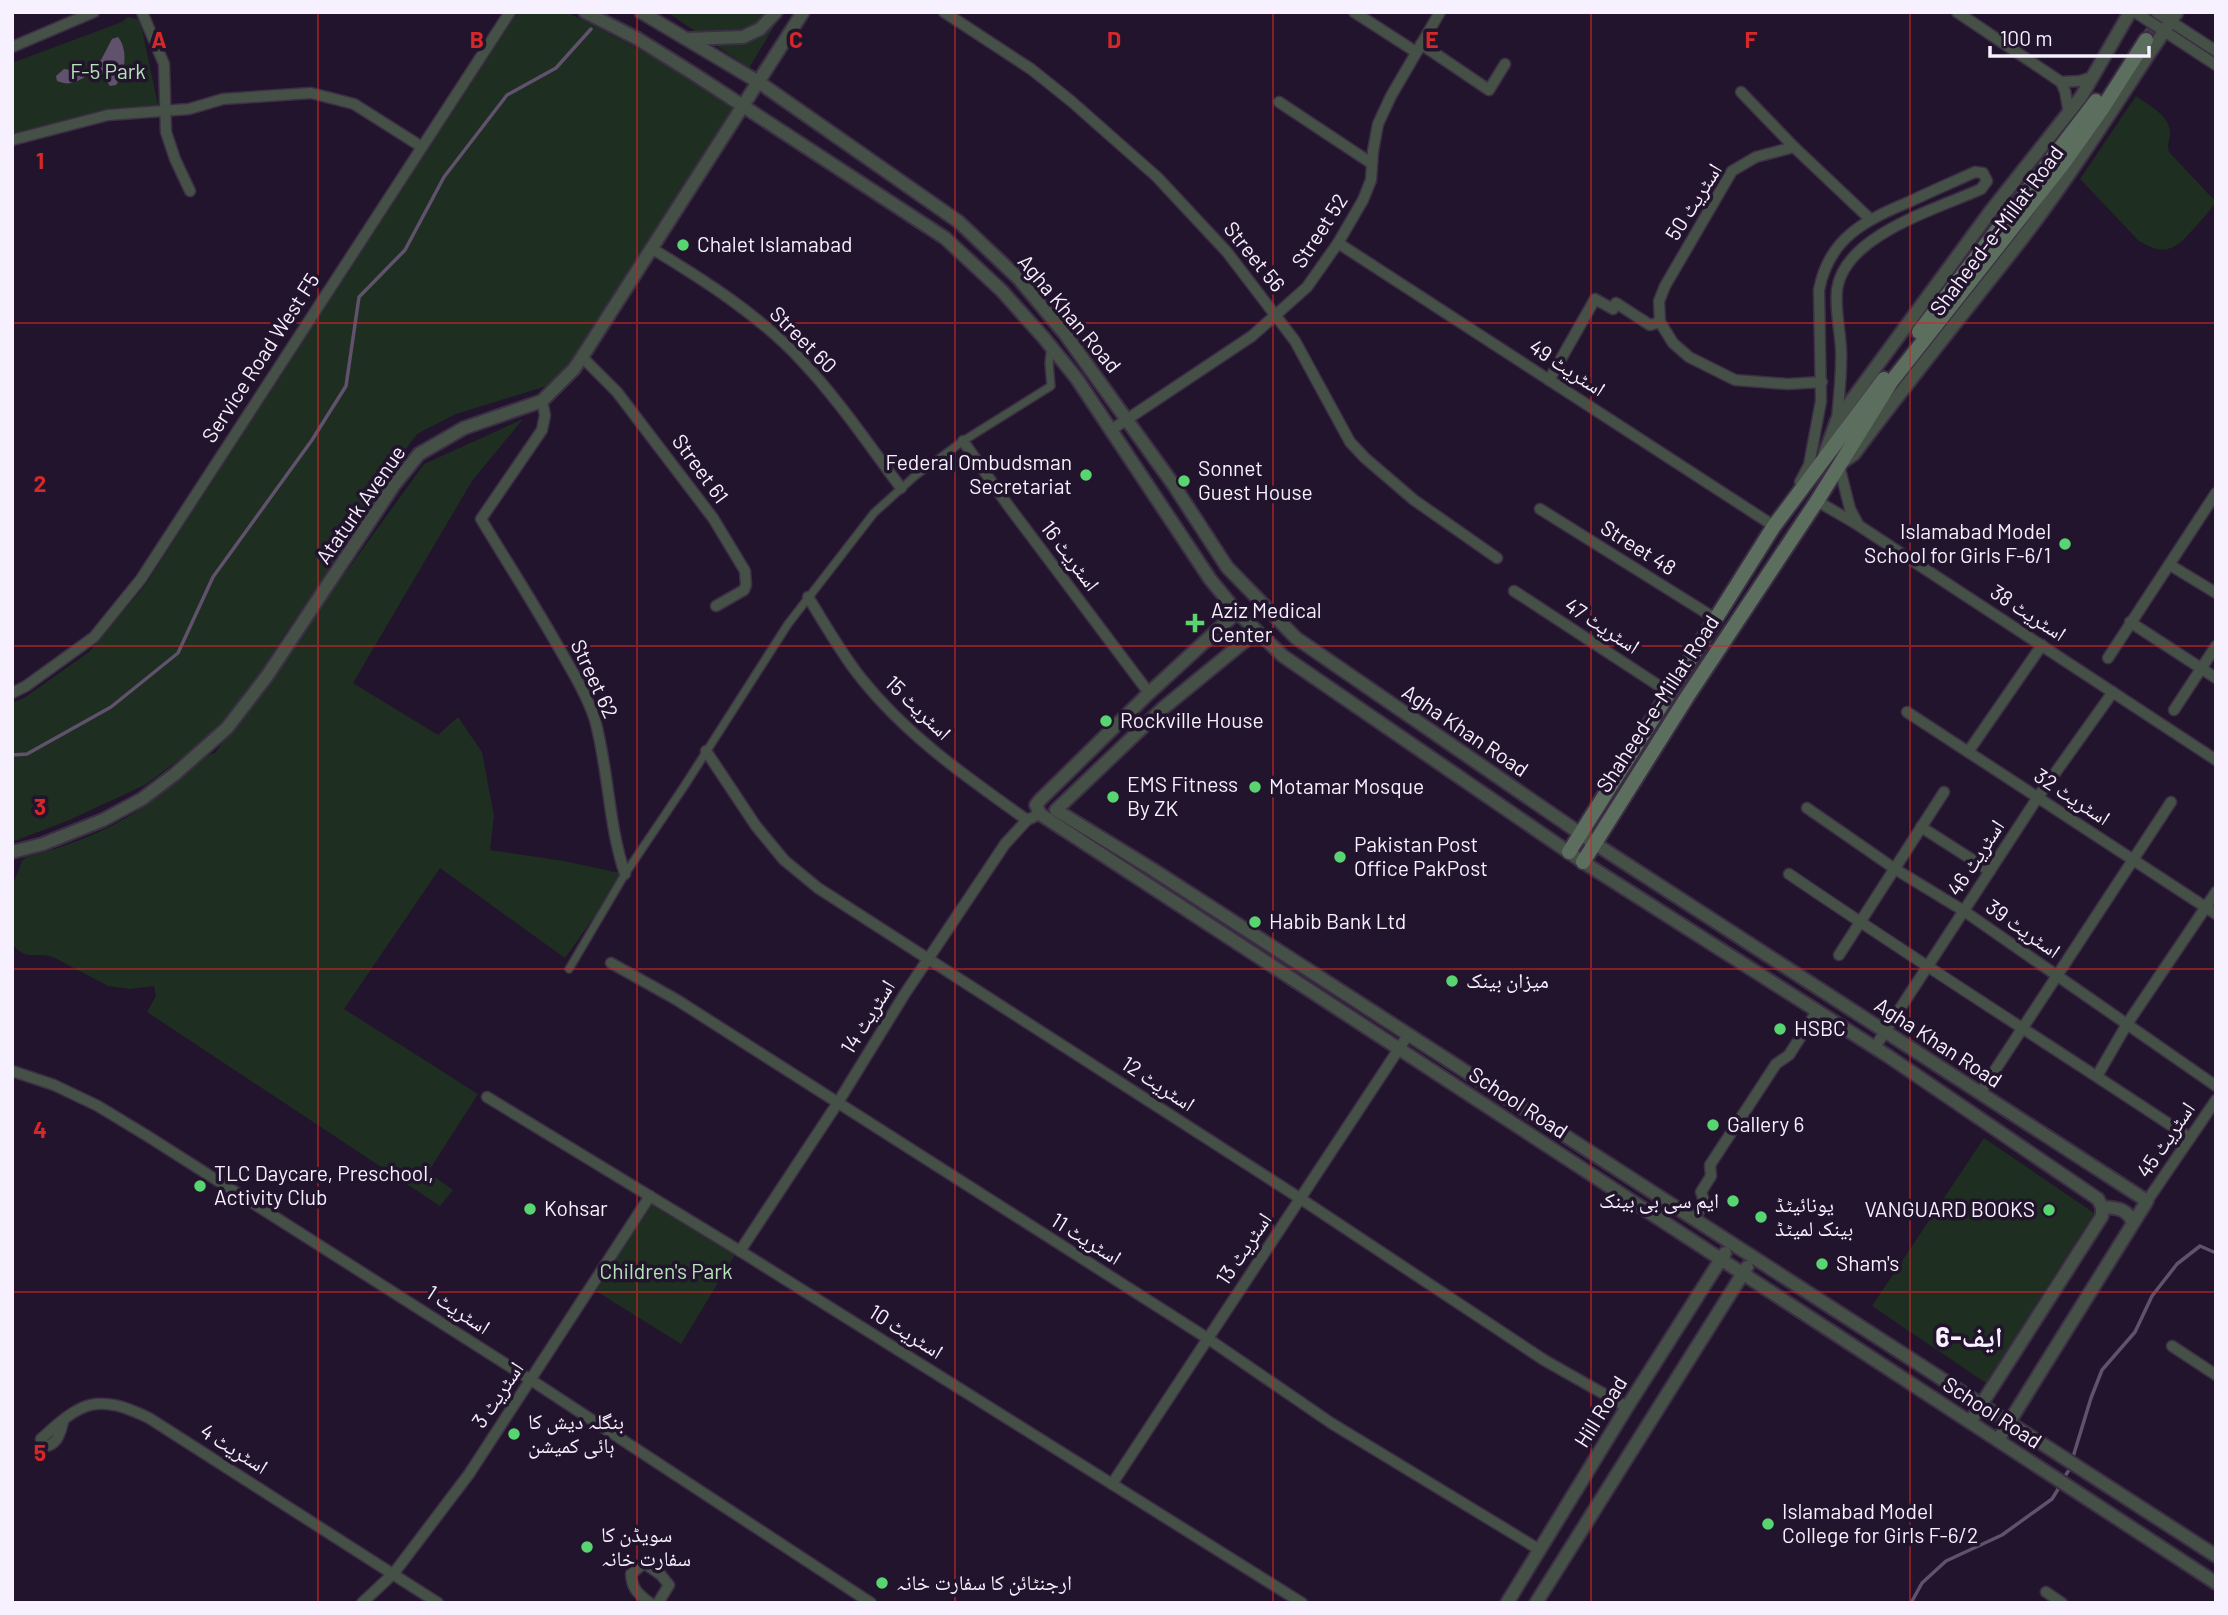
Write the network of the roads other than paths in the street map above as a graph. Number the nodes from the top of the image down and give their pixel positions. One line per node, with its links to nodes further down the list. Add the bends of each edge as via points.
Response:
1 (94, 12): 17 (street)
2 (142, 12): 28 (street, via 164,64)
3 (510, 12): 31 (street, Service Road West F5)
4 (585, 12): 27 (street, Agha Khan Road, via 638,39)
5 (641, 12): 16 (street, Agha Khan Road)
6 (776, 12): 16 (street, via 760,29 743,37)
7 (803, 12): 24 (street, Ataturk Avenue)
8 (944, 12): 38 (street, Street 56, via 1031,69 1157,177 1227,252)
9 (1354, 12): 18 (street)
10 (1440, 12): 18 (street, Street 52)
11 (1957, 12): 23 (street)
12 (2130, 12): 22 (street, Shaheed-e-Millat Road)
13 (2135, 12): 15 (street)
14 (2156, 12): 15 (street)
15 (2171, 22): 19 (street); 21 (street); 50 (street, Shaheed-e-Millat Road, via 2109,118 2021,239 1854,454)
16 (687, 39): 24 (street, Agha Khan Road)
17 (12, 47)
18 (1418, 48): 20 (street, via 1489,90); 33 (street, Street 52, via 1378,124)
19 (2216, 51)
20 (1505, 64)
21 (2216, 65)
22 (2092, 77): 23 (street); 29 (street, Shaheed-e-Millat Road)
23 (2061, 82): 29 (street)
24 (760, 83): 27 (street, Ataturk Avenue); 45 (street, Agha Khan Road, via 960,222 1058,324)
25 (1741, 92): 32 (street)
26 (1279, 102): 33 (street)
27 (744, 107): 37 (street, Ataturk Avenue); 40 (street, Agha Khan Road, via 945,238 1003,291)
28 (167, 111): 30 (street, via 108,115); 31 (street, via 223,99 311,93 354,104); 34 (street, via 166,132)
29 (2069, 113): 46 (street, Shaheed-e-Millat Road)
30 (12, 140)
31 (422, 147): 79 (street, Service Road West F5, via 141,579 94,637)
32 (1794, 147): 35 (street); 39 (street, اسٹریٹ 50, via 1756,157 1732,171 1665,286)
33 (1371, 163): 36 (street, Street 52, via 1371,180 1363,200)
34 (190, 191)
35 (1870, 219): 43 (street, via 1838,247 1822,274 1818,312); 46 (street, via 1975,172 1983,173 1987,181 1981,189 1880,235 1844,269 1837,291 1841,362)
36 (1338, 243): 38 (street, Street 52, via 1307,287); 42 (street, اسٹریٹ 49)
37 (651, 248): 41 (street, Ataturk Avenue); 51 (street, Street 60, via 725,295 786,345)
38 (1276, 316): 45 (street, Street 52); 59 (street, Street 56, via 1295,341 1350,442 1414,500)
39 (1655, 323): 42 (street, via 1616,303 1613,309 1595,299); 43 (street, via 1689,357 1735,380)
40 (1051, 347): 47 (street, Agha Khan Road); 48 (street, via 1052,386)
41 (582, 357): 44 (street, Ataturk Avenue); 64 (street, Street 61, via 650,433 742,564 747,578 744,590)
42 (1549, 380): 58 (street, اسٹریٹ 49)
43 (1822, 382): 55 (street, via 1809,465)
44 (542, 401): 97 (street, Ataturk Avenue, via 464,428 419,454 267,677 228,727 175,774 103,820); 103 (street, Street 62, via 542,430 481,519 575,676 594,718)
45 (1127, 418): 47 (street, Street 52); 69 (street, Agha Khan Road, via 1227,567)
46 (1837, 420): 49 (street, Shaheed-e-Millat Road)
47 (1111, 430): 65 (street, Agha Khan Road)
48 (963, 441): 51 (street); 77 (street, اسٹریٹ 16)
49 (1823, 460): 50 (main road, Shaheed-e-Millat Road, via 2142,37 2102,109 1891,382); 55 (main road, Shaheed-e-Millat Road)
50 (1839, 465): 53 (main road, Shaheed-e-Millat Road); 57 (street)
51 (901, 488): 63 (street, via 874,513)
52 (2216, 493): 60 (street)
53 (1817, 501): 56 (main road, Shaheed-e-Millat Road); 57 (street, اسٹریٹ 38)
54 (1540, 509): 66 (street, Street 48)
55 (1787, 509): 56 (main road); 58 (main road, Shaheed-e-Millat Road)
56 (1800, 525): 80 (main road, Shaheed-e-Millat Road)
57 (1858, 525): 70 (street, اسٹریٹ 38)
58 (1774, 527): 66 (main road, Shaheed-e-Millat Road)
59 (1497, 558)
60 (2169, 565): 62 (street); 67 (street)
61 (1514, 591): 76 (street, اسٹریٹ 47)
62 (2216, 593)
63 (808, 597): 83 (street); 93 (street, اسٹریٹ 15, via 860,678 911,733)
64 (716, 606)
65 (1237, 612): 68 (street, Agha Khan Road); 77 (street)
66 (1716, 619): 76 (main road, Shaheed-e-Millat Road)
67 (2130, 622): 73 (street); 74 (street)
68 (1256, 632): 72 (street, Agha Khan Road); 91 (street, via 1162,709)
69 (1296, 638): 72 (street); 95 (street, Agha Khan Road)
70 (2042, 645): 78 (street, اسٹریٹ 38); 84 (street)
71 (2216, 646): 74 (street)
72 (1283, 656): 98 (street, Agha Khan Road)
73 (2108, 658)
74 (2201, 668): 75 (street); 81 (street)
75 (2216, 678)
76 (1672, 689): 80 (main road); 95 (main road, Shaheed-e-Millat Road)
77 (1149, 692): 88 (street)
78 (2113, 692): 85 (street, اسٹریٹ 38); 87 (street, اسٹریٹ 46)
79 (12, 693)
80 (1689, 694): 96 (main road, Shaheed-e-Millat Road)
81 (2174, 710)
82 (1907, 712): 84 (street, اسٹریٹ 32)
83 (706, 751): 103 (street); 111 (street, اسٹریٹ 12, via 755,826 784,860 818,888)
84 (1968, 752): 87 (street, اسٹریٹ 32)
85 (2216, 760)
86 (1944, 792): 94 (street)
87 (2038, 797): 99 (street, اسٹریٹ 32); 102 (street, اسٹریٹ 46)
88 (1040, 800): 91 (street, School Road); 92 (street, via 1036,805)
89 (2171, 802): 99 (street)
90 (1807, 807): 101 (street, اسٹریٹ 39)
91 (1056, 810): 92 (street); 120 (street, School Road)
92 (1040, 814): 93 (street, اسٹریٹ 14); 121 (street, School Road)
93 (1027, 820): 111 (street, اسٹریٹ 14)
94 (1921, 827): 101 (street); 102 (street)
95 (1580, 833): 96 (street, Agha Khan Road); 98 (main road, Shaheed-e-Millat Road)
96 (1594, 843): 100 (main road, Shaheed-e-Millat Road); 119 (street, Agha Khan Road)
97 (12, 852)
98 (1569, 852): 100 (street, Agha Khan Road)
99 (2133, 860): 106 (street, اسٹریٹ 32); 115 (street)
100 (1583, 862): 116 (street, Agha Khan Road)
101 (1895, 869): 107 (street, اسٹریٹ 39); 109 (street)
102 (1990, 871): 107 (street, اسٹریٹ 46)
103 (625, 874): 114 (street)
104 (1788, 874): 109 (street)
105 (2216, 892): 106 (street)
106 (2205, 907): 108 (street, اسٹریٹ 32); 117 (street)
107 (1964, 911): 113 (street, اسٹریٹ 46); 115 (street, اسٹریٹ 39)
108 (2216, 914)
109 (1859, 921): 110 (street); 113 (street)
110 (1839, 955)
111 (929, 959): 129 (street, اسٹریٹ 14); 137 (street, اسٹریٹ 12)
112 (611, 963): 129 (street, اسٹریٹ 11, via 677,1000)
113 (1927, 967): 118 (street); 119 (street, اسٹریٹ 46)
114 (569, 969)
115 (2057, 975): 117 (street, اسٹریٹ 39); 118 (street)
116 (1817, 1011): 122 (street, Agha Khan Road); 140 (street, via 1710,1165 1711,1176 1701,1192 1704,1201)
117 (2127, 1024): 124 (street); 125 (street, اسٹریٹ 39)
118 (2022, 1026): 124 (street); 126 (street)
119 (1885, 1032): 122 (street, اسٹریٹ 46); 126 (street, Agha Khan Road)
120 (1408, 1035): 121 (street, اسٹریٹ 13); 131 (street, School Road)
121 (1399, 1048): 133 (street, School Road); 137 (street, اسٹریٹ 13)
122 (1875, 1048): 132 (street, Agha Khan Road)
123 (12, 1071): 150 (street, اسٹریٹ 1, via 97,1106)
124 (2097, 1076): 134 (street)
125 (2216, 1086)
126 (1980, 1093): 130 (street, Agha Khan Road)
127 (487, 1097): 136 (street, اسٹریٹ 10)
128 (2216, 1100): 134 (street, اسٹریٹ 45)
129 (837, 1104): 143 (street, اسٹریٹ 14); 147 (street, اسٹریٹ 11)
130 (1999, 1105): 132 (street); 135 (street, Agha Khan Road)
131 (1543, 1123): 133 (street); 140 (street, School Road)
132 (1987, 1123): 139 (street, Agha Khan Road)
133 (1534, 1136): 145 (street, School Road)
134 (2190, 1138): 138 (street, اسٹریٹ 45)
135 (2113, 1179): 138 (street, Agha Khan Road); 139 (street)
136 (650, 1196): 143 (street, اسٹریٹ 10); 150 (street, اسٹریٹ 3)
137 (1301, 1199): 147 (street, اسٹریٹ 13); 152 (street, اسٹریٹ 12, via 1544,1360)
138 (2147, 1201): 141 (street)
139 (2100, 1203): 141 (street, Agha Khan Road, via 2121,1209); 151 (street, via 2102,1216)
140 (1695, 1220): 142 (street, School Road)
141 (2133, 1223): 155 (street)
142 (1732, 1244): 144 (street, School Road); 145 (street, Hill Road)
143 (740, 1251): 157 (street, اسٹریٹ 10)
144 (1753, 1258): 146 (street); 151 (street, School Road)
145 (1721, 1259): 146 (street, School Road); 152 (street, Hill Road)
146 (1743, 1273): 154 (street, School Road); 170 (street)
147 (1208, 1338): 157 (street, اسٹریٹ 13); 158 (street, اسٹریٹ 11, via 1331,1423)
148 (2172, 1346): 149 (street)
149 (2216, 1375)
150 (531, 1380): 160 (street, اسٹریٹ 3, via 469,1474); 167 (street, اسٹریٹ 1)
151 (1981, 1405): 154 (street); 155 (street, School Road)
152 (1627, 1407): 158 (street, Hill Road)
153 (63, 1422): 160 (street, اسٹریٹ 4, via 57,1440 42,1447 41,1439 66,1416 89,1404 124,1406)
154 (1970, 1422): 156 (street, School Road)
155 (2009, 1423): 156 (street); 159 (street, School Road)
156 (1998, 1440): 161 (street, School Road)
157 (1112, 1484): 168 (street, اسٹریٹ 10)
158 (1539, 1550): 169 (street, Hill Road)
159 (2216, 1556)
160 (394, 1573): 163 (street, اسٹریٹ 3); 164 (street, اسٹریٹ 4)
161 (2216, 1583)
162 (2046, 1592): 171 (street)
163 (362, 1603)
164 (438, 1603)
165 (650, 1603): 166 (street, via 632,1584 631,1574 645,1563 669,1586)
166 (658, 1603)
167 (872, 1603)
168 (1302, 1603)
169 (1507, 1603)
170 (1536, 1603)
171 (2062, 1603)

